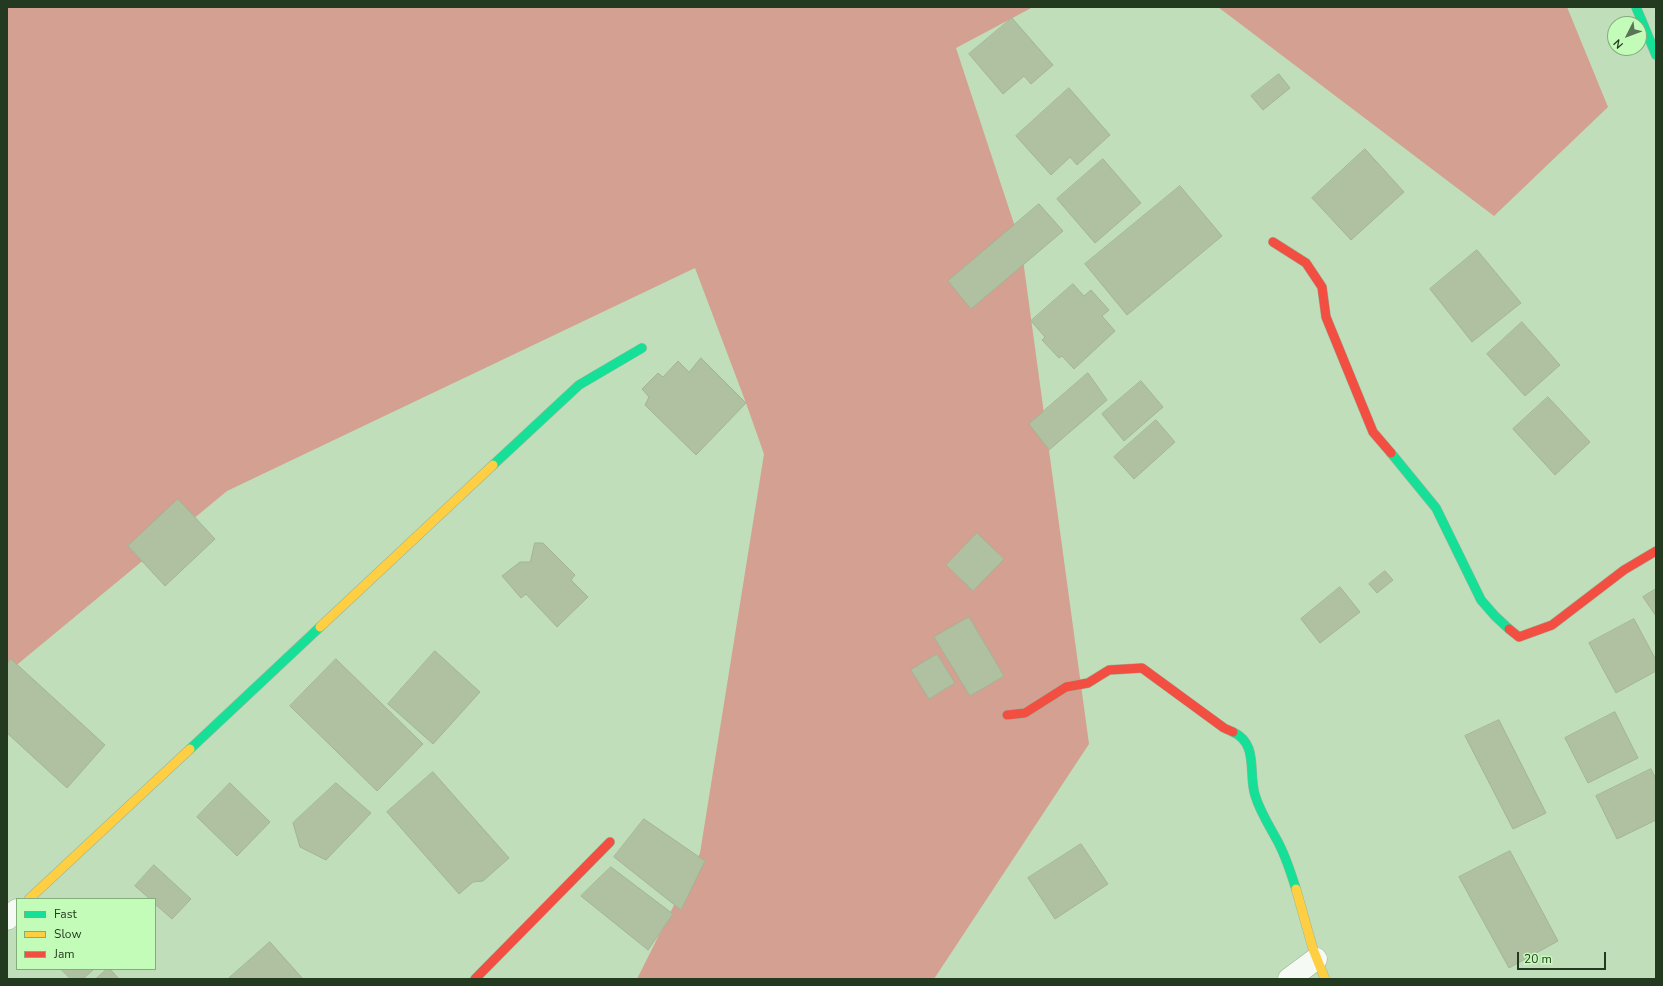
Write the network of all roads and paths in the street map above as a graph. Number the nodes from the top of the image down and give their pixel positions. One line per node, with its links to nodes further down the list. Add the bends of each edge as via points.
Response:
1 (1636, 7): 2 (street)
2 (1656, 54)
3 (1273, 242): 5 (street, via 1306,263 1322,287 1326,317 1373,432 1436,508 1481,600 1519,637 1552,625 1624,570)
4 (642, 348): 8 (street, via 579,386)
5 (1656, 551)
6 (1007, 715): 11 (street, via 1025,714 1066,687 1088,683 1109,670 1142,668 1224,728 1239,734 1248,744 1255,793 1260,809 1284,854)
7 (610, 842): 12 (street)
8 (30, 898)
9 (16, 911): 10 (street)
10 (7, 919)
11 (1316, 959): 13 (street); 14 (street)
12 (475, 979)
13 (1289, 979)
14 (1325, 979)

